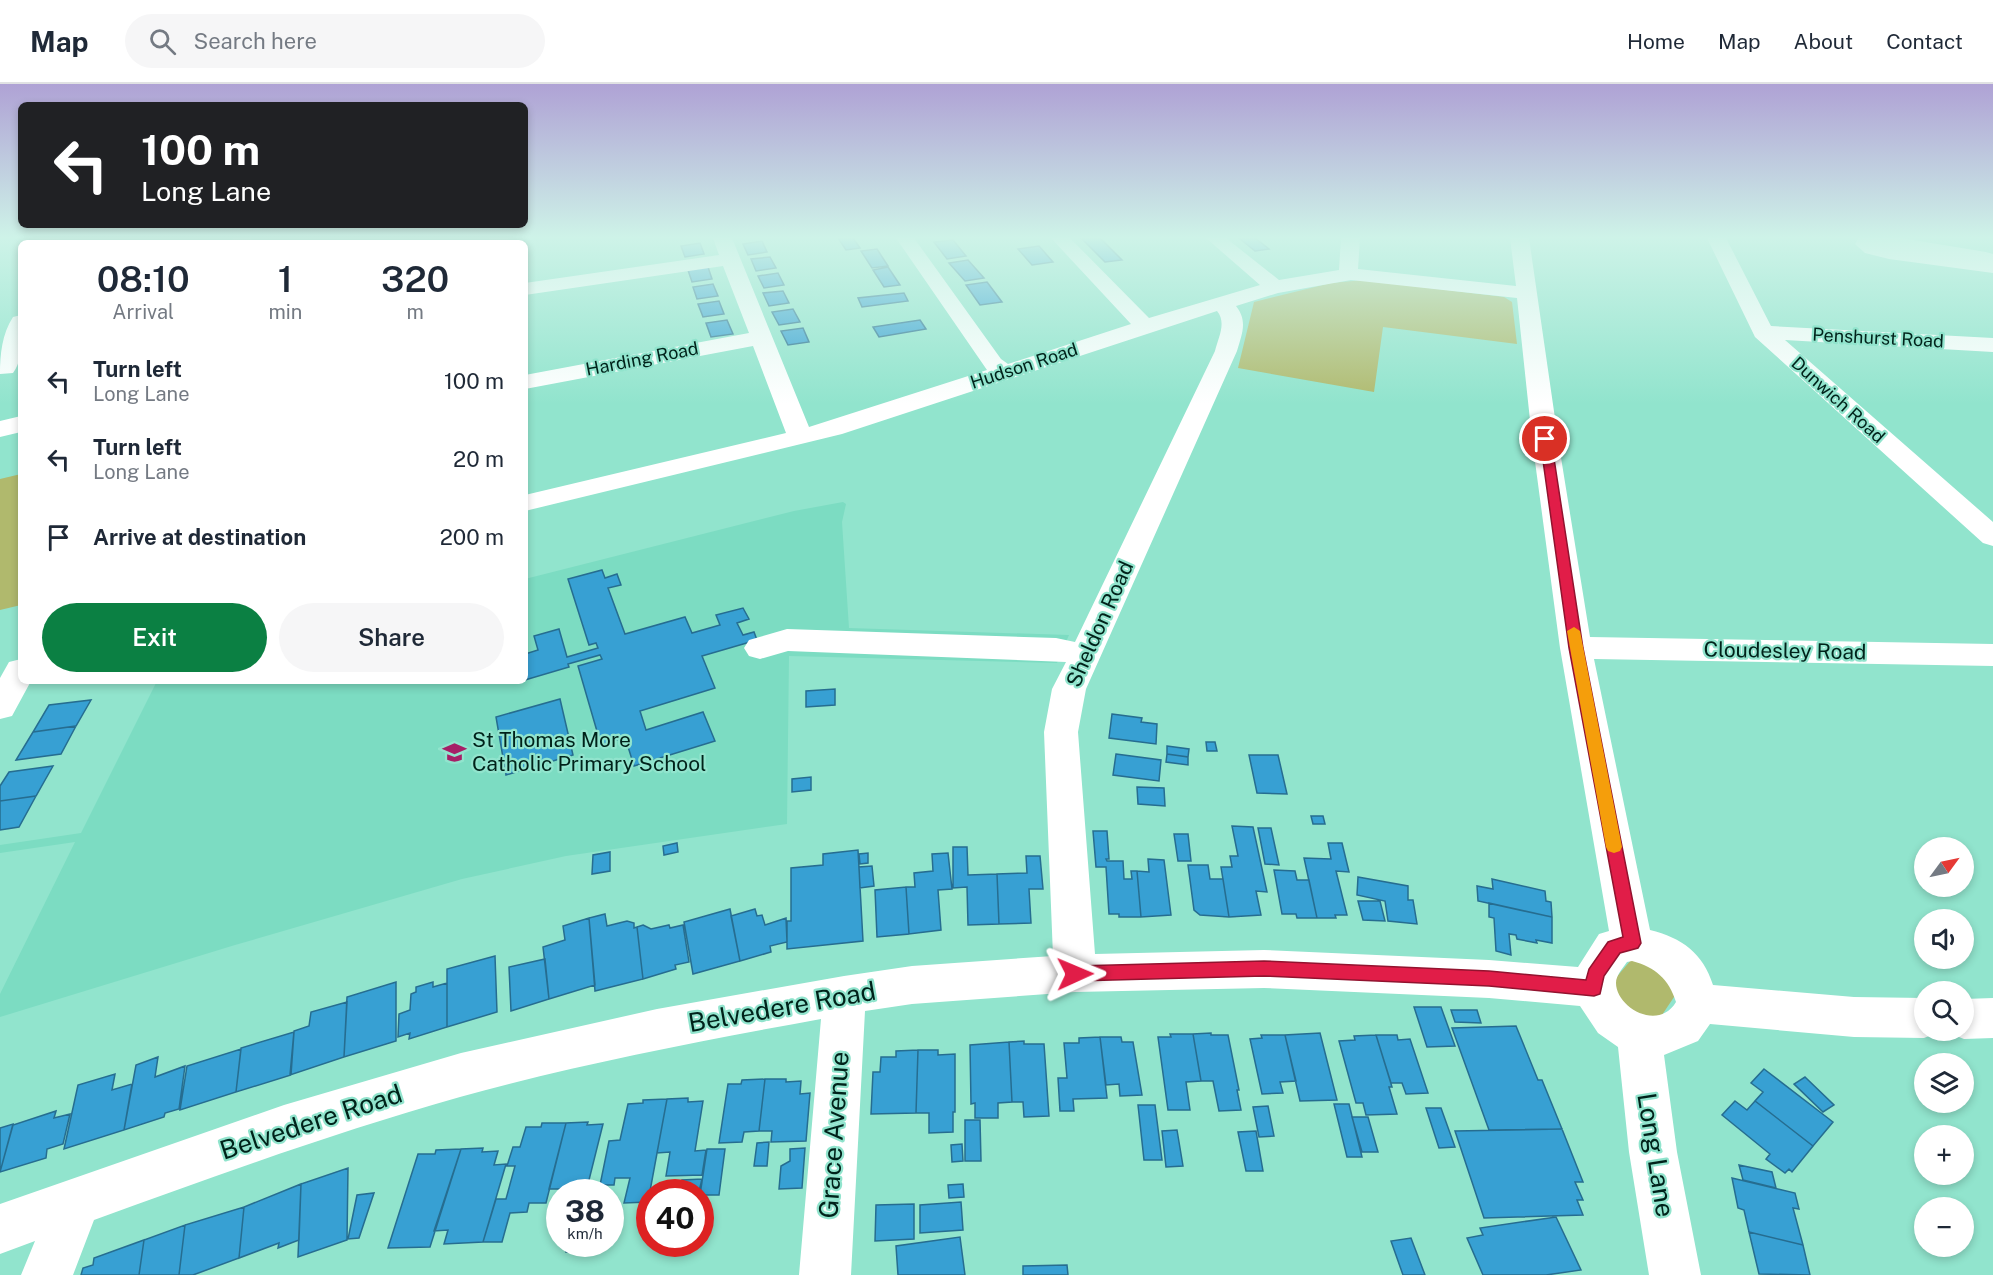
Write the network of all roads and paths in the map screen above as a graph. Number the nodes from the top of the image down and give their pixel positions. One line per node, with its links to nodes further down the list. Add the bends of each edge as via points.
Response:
1 (1527, 293): 22 (street)
2 (743, 294): 11 (street)
3 (944, 294): 14 (street, via 993,364)
4 (1113, 294): 8 (street)
5 (1252, 294): 7 (street, Hudson Road)
6 (1744, 294): 10 (street, Dunwich Road)
7 (1220, 303): 8 (street, Hudson Road); 23 (street, Sheldon Road, via 1230,309 1234,319 1226,351)
8 (1145, 327): 14 (street, Hudson Road)
9 (18, 330): 13 (street)
10 (1763, 332): 12 (street, Penshurst Road); 20 (street, Dunwich Road)
11 (760, 338): 15 (street, Harding Road); 18 (street)
12 (1993, 345)
13 (5, 368)
14 (1004, 372): 18 (street, Hudson Road)
15 (528, 381)
16 (18, 425): 17 (street)
17 (0, 429)
18 (801, 438): 19 (street, Hudson Road)
19 (528, 502)
20 (1993, 537)
21 (760, 648): 23 (street, via 787,639 1056,649)
22 (1576, 648): 24 (street, Cloudesley Road); 25 (street)
23 (1084, 654): 26 (street, Sheldon Road, via 1069,689 1061,732)
24 (1993, 655)
25 (1632, 943): 27 (street, via 1614,947 1596,974); 29 (street, via 1662,951 1689,975)
26 (1075, 974): 27 (street, Belvedere Road, via 1264,969); 28 (street, Belvedere Road, via 912,985)
27 (1594, 988): 33 (street, via 1605,1009)
28 (844, 996): 34 (street, Belvedere Road, via 657,1029 461,1075 284,1128); 37 (street, Grace Avenue)
29 (1698, 1002): 30 (street, via 1854,1017); 33 (street, via 1687,1023 1662,1036)
30 (1914, 1018)
31 (1993, 1018): 32 (street)
32 (1974, 1019)
33 (1639, 1036): 38 (street, Long Lane, via 1653,1152)
34 (77, 1200): 35 (street, Belvedere Road); 36 (street)
35 (0, 1229)
36 (47, 1275)
37 (825, 1275)
38 (1675, 1275)

